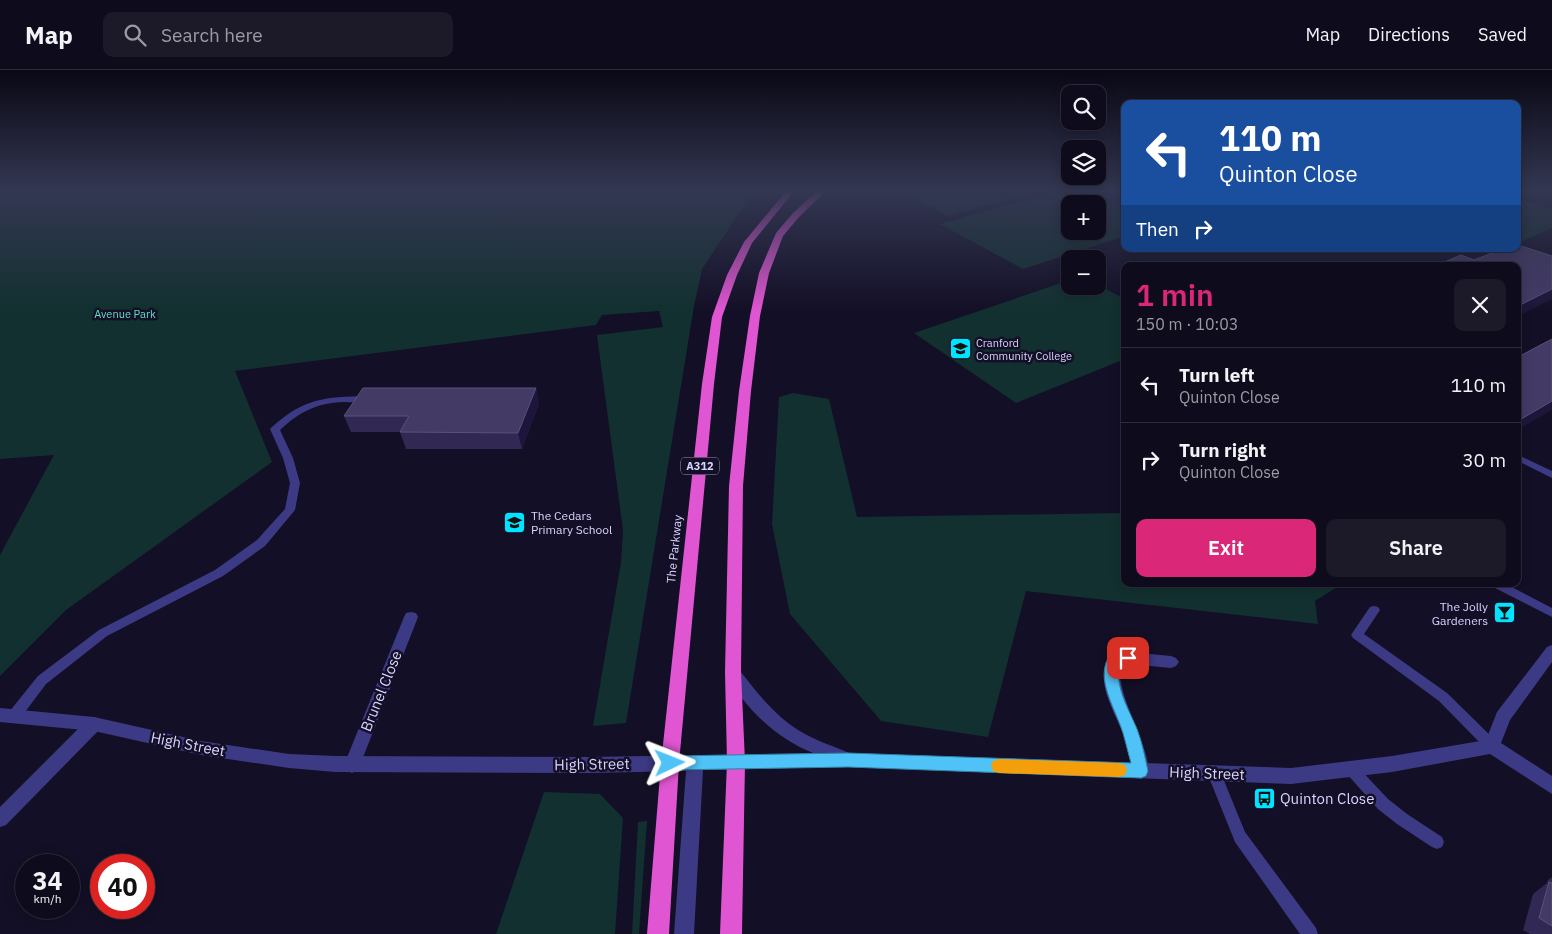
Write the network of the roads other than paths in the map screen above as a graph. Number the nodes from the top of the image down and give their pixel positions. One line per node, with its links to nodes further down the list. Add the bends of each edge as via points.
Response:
1 (758, 230): 19 (highway, The Parkway / A312, via 748,242 732,275 718,317 708,384)
2 (783, 230): 12 (highway, A312, via 764,273 755,316 736,486)
3 (376, 399): 13 (lane, via 329,400 310,404 290,414 275,428 295,483 290,510 261,543 219,573 103,633 42,680)
4 (1521, 460): 5 (lane)
5 (1552, 475)
6 (1503, 587): 8 (lane)
7 (1374, 610): 15 (lane, via 1358,635 1443,696)
8 (1552, 613)
9 (411, 617): 20 (street, Brunel Close)
10 (1552, 651): 15 (street, via 1503,717)
11 (1171, 662): 22 (street, via 1128,658 1113,662 1110,674)
12 (733, 672): 16 (street, via 749,696 781,728); 18 (highway, A312)
13 (7, 716): 14 (street, High Street)
14 (94, 724): 20 (street, High Street, via 201,748 289,761); 25 (street)
15 (1492, 746): 21 (street, High Street); 24 (street)
16 (848, 760): 18 (street, High Street); 22 (street, High Street)
17 (695, 762): 18 (street, High Street); 19 (street, High Street); 28 (street)
18 (736, 762): 29 (highway, A312)
19 (670, 763): 20 (street, High Street); 27 (highway, The Parkway / A312)
20 (352, 765)
21 (1352, 770): 23 (street, High Street, via 1291,776); 26 (lane, via 1383,804)
22 (1141, 771): 23 (street, High Street)
23 (1214, 775): 30 (lane, via 1240,836)
24 (1552, 786)
25 (0, 819)
26 (1437, 842)
27 (658, 934)
28 (684, 934)
29 (731, 934)
30 (1310, 934)

